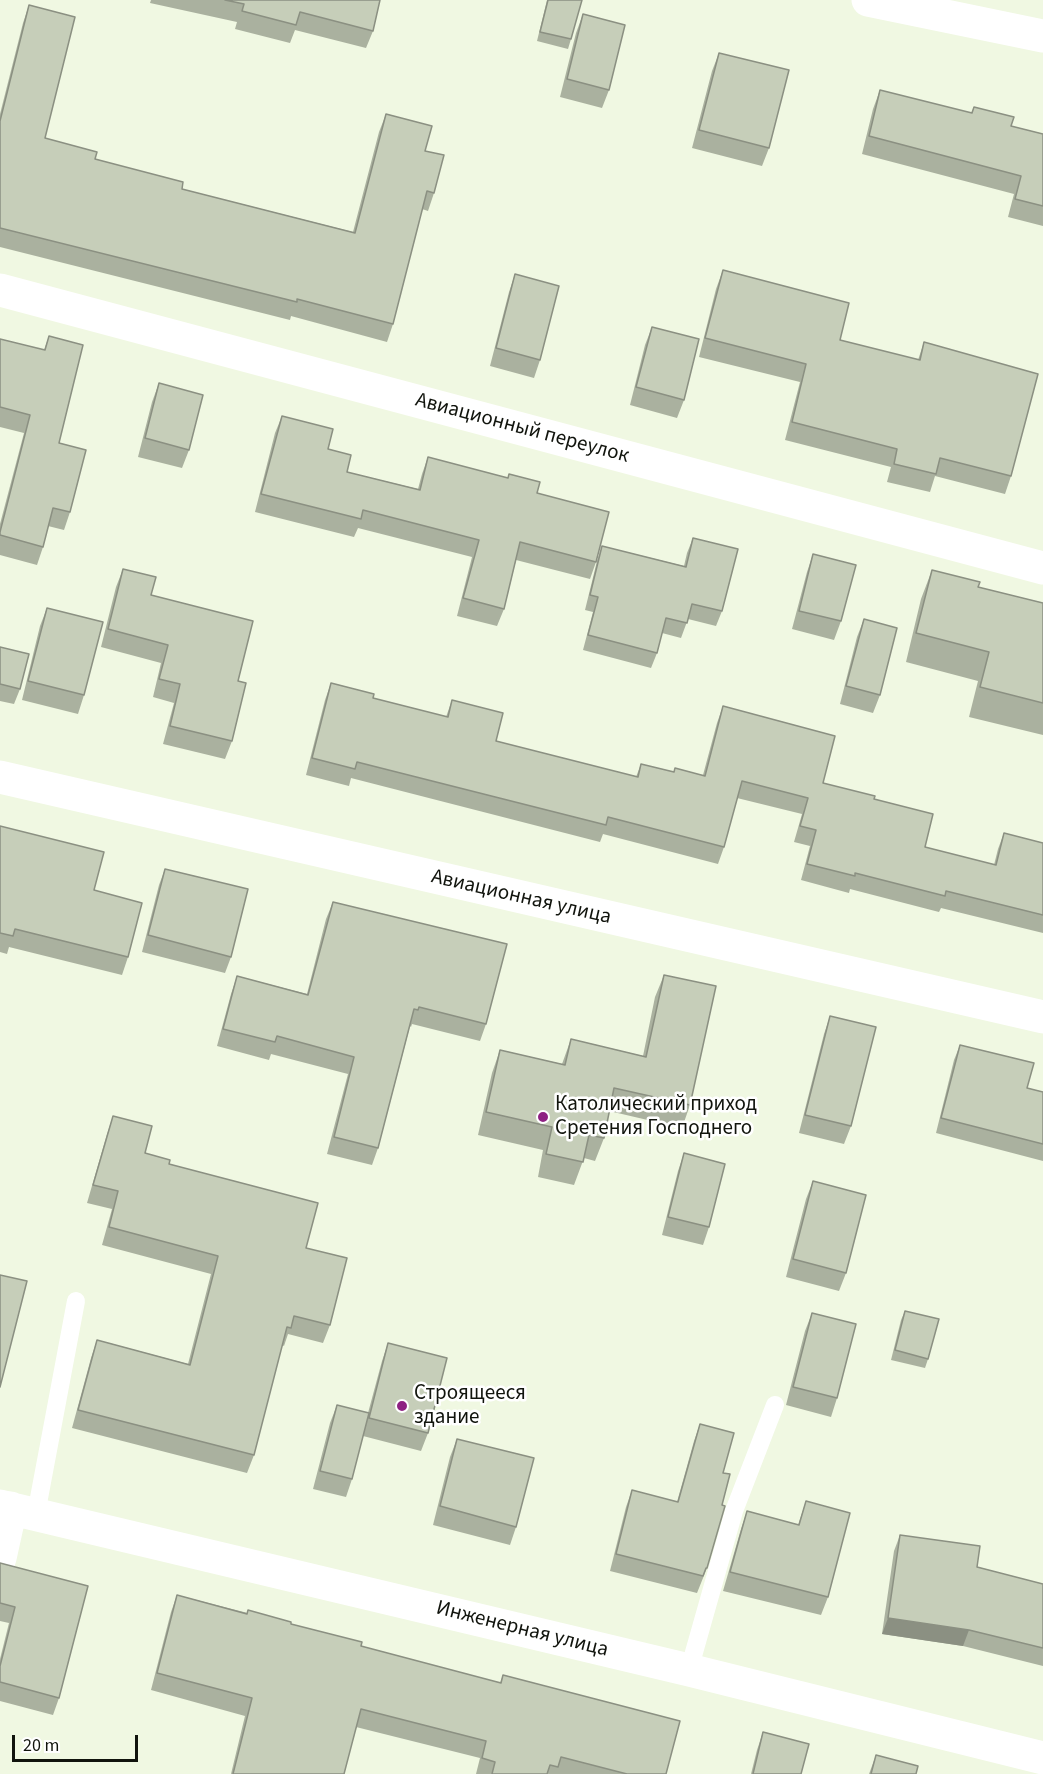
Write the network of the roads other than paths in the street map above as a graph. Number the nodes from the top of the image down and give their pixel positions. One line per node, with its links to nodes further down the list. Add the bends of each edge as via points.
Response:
1 (868, 0): 2 (street)
2 (1042, 30)
3 (0, 290): 4 (street, Авиационный переулок)
4 (1043, 568)
5 (0, 777): 6 (street, Авиационная улица)
6 (1043, 1017)
7 (76, 1301): 9 (lane)
8 (775, 1405): 11 (lane, via 734,1510)
9 (16, 1509): 10 (street); 11 (street, Инженерная улица)
10 (0, 1558)
11 (690, 1670): 12 (street, Инженерная улица)
12 (1043, 1758)

